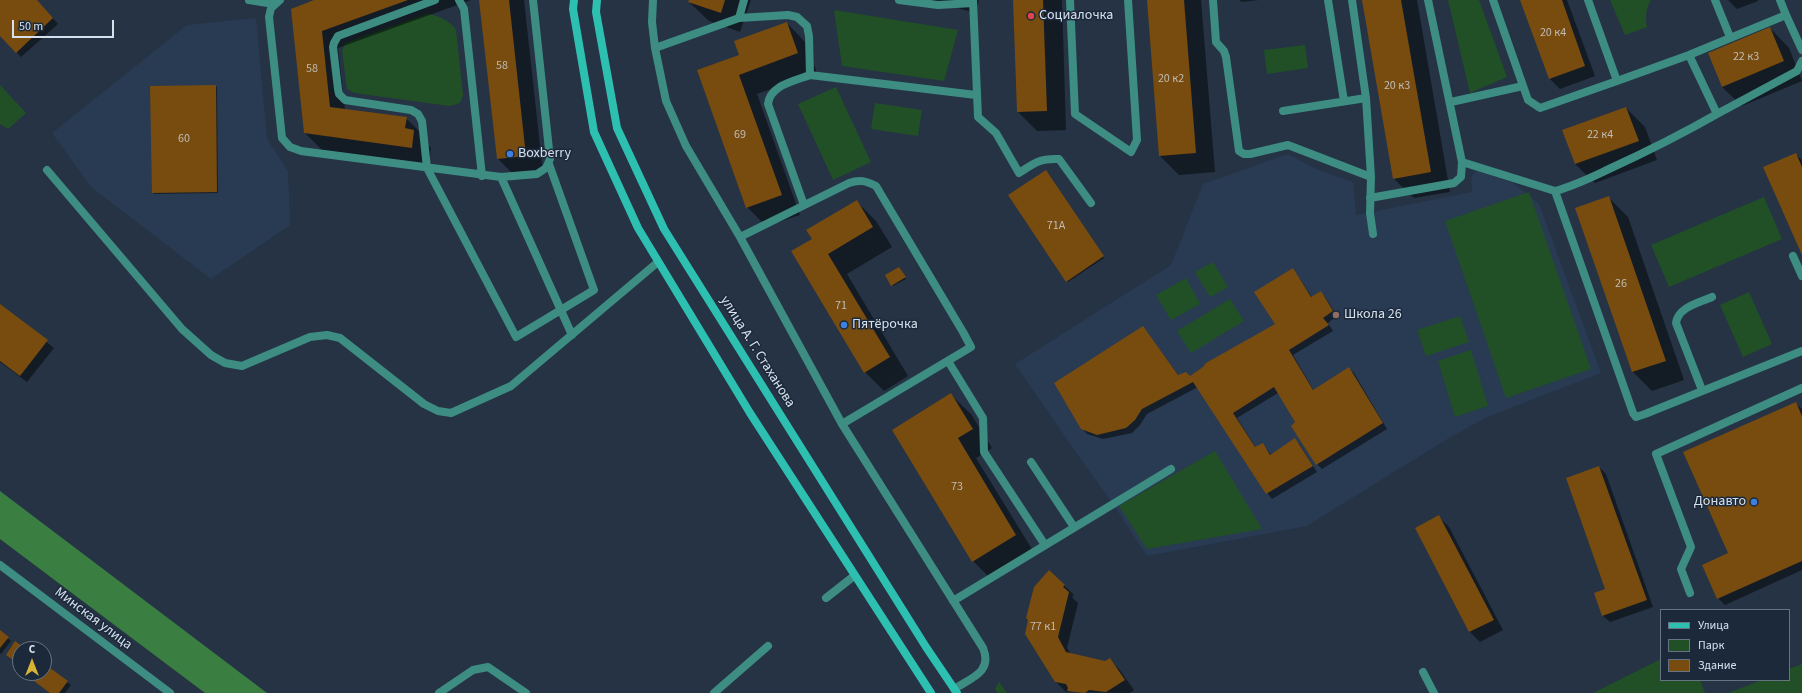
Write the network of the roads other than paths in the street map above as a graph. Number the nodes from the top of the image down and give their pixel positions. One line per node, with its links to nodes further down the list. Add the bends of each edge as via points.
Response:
1 (249, 0): 20 (street)
2 (435, 0): 40 (street, via 342,33 333,47 338,89 342,98 351,102 411,110 418,114 422,121)
3 (459, 0): 42 (street, via 464,8)
4 (533, 0): 39 (street)
5 (574, 0): 52 (main road, via 573,9 594,132 638,228)
6 (597, 0): 73 (main road, улица А. Г. Стаханова, via 596,12 617,128 664,230)
7 (653, 0): 25 (street)
8 (744, 0): 23 (street)
9 (899, 0): 21 (street, via 938,5)
10 (1070, 0): 11 (street, via 1075,114 1131,152 1137,140)
11 (1128, 0)
12 (1216, 0): 44 (street, via 1216,42 1226,56 1240,151 1250,154 1288,145)
13 (1328, 0): 34 (street)
14 (1352, 0): 33 (street)
15 (1428, 0): 35 (street)
16 (1493, 0): 31 (street)
17 (1588, 0): 30 (street)
18 (1715, 0): 24 (street)
19 (1780, 0): 22 (street)
20 (277, 2): 40 (street, via 271,8 269,17 284,142 301,151)
21 (973, 2): 32 (street)
22 (1786, 15): 24 (street); 26 (street)
23 (739, 18): 25 (street); 29 (street, via 788,15 802,20 809,36)
24 (1730, 37): 27 (street)
25 (655, 48): 50 (street, via 666,101 686,146)
26 (1802, 50)
27 (1689, 55): 30 (street); 37 (street)
28 (1802, 61): 37 (street, via 1798,71)
29 (810, 75): 32 (street); 48 (street, via 778,88 772,93 768,104)
30 (1617, 81): 31 (street, via 1540,108 1528,100)
31 (1523, 86): 35 (street)
32 (976, 95): 47 (street, via 978,117 996,133 1019,173 1039,160 1059,159)
33 (1366, 98): 34 (street); 44 (street)
34 (1344, 101): 36 (street)
35 (1451, 102): 38 (street)
36 (1283, 111)
37 (1716, 114): 45 (street, via 1621,163)
38 (1462, 162): 45 (street); 46 (street, via 1461,177 1454,183)
39 (549, 164): 43 (street, via 538,174); 55 (street, via 594,290)
40 (427, 168): 42 (street); 55 (street, via 516,337)
41 (47, 170): 56 (street, via 182,329 211,355 225,363 242,366 310,337 327,334 340,338 424,404 438,411 451,413 511,386)
42 (482, 176): 43 (street)
43 (502, 177): 55 (street)
44 (1371, 177): 46 (street)
45 (1555, 191): 60 (street, via 1636,417)
46 (1370, 198): 49 (street)
47 (1091, 202)
48 (804, 205): 50 (street); 58 (street, via 856,181 876,186 970,346)
49 (1372, 234)
50 (740, 237): 61 (street)
51 (1793, 256): 53 (street)
52 (658, 262): 56 (street); 67 (main road)
53 (1802, 276)
54 (1712, 297): 60 (street, via 1682,311 1676,323)
55 (561, 311): 56 (street)
56 (572, 335)
57 (1802, 351): 60 (street)
58 (948, 361): 61 (street); 65 (street, via 983,418 984,452)
59 (1802, 388): 68 (street, via 1656,454 1691,547 1682,570)
60 (1702, 390)
61 (842, 424): 70 (street)
62 (1031, 462): 64 (street)
63 (1171, 469): 64 (street)
64 (1074, 527): 65 (street)
65 (1045, 545): 70 (street)
66 (0, 565): 74 (street, Минская улица)
67 (854, 576): 69 (street); 78 (main road)
68 (1690, 593)
69 (826, 598)
70 (953, 601): 73 (street, via 986,657 986,665 982,671)
71 (768, 646): 77 (street)
72 (1423, 672): 79 (street)
73 (956, 691)
74 (170, 693)
75 (440, 693): 76 (street, via 473,670 488,667)
76 (526, 693)
77 (714, 693)
78 (931, 693)
79 (1434, 693)

